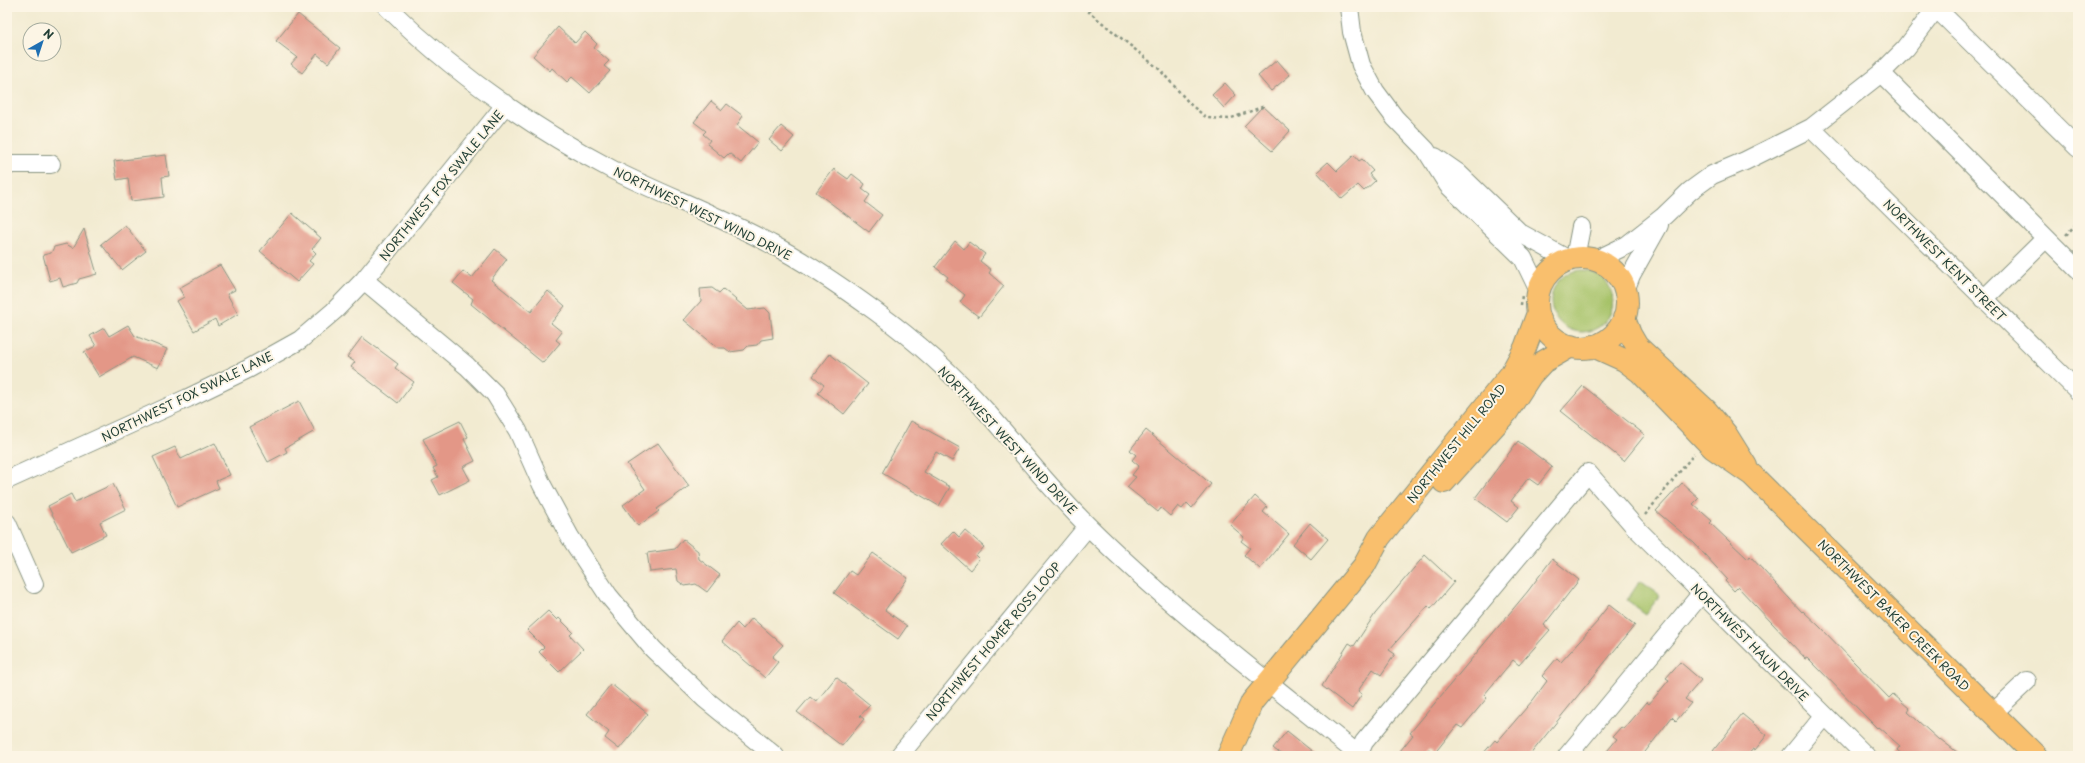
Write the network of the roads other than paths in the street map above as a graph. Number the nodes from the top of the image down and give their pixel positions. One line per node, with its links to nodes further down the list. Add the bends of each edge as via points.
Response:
1 (387, 7): 5 (street, NORTHWEST WEST WIND DRIVE, via 453,66)
2 (1349, 7): 8 (street, via 1352,32 1361,65 1375,91 1395,118)
3 (1937, 8): 4 (street, via 1906,48); 7 (street)
4 (1881, 73): 6 (street); 13 (street)
5 (506, 104): 16 (street, NORTHWEST FOX SWALE LANE); 28 (street, NORTHWEST WEST WIND DRIVE, via 614,170 772,244 836,283 892,324 947,371)
6 (1811, 128): 11 (street, via 1712,175); 19 (street, NORTHWEST KENT STREET)
7 (2078, 148)
8 (1426, 150): 14 (street, via 1458,173 1520,233); 17 (street, via 1448,185 1524,258)
9 (51, 164): 10 (street)
10 (7, 166)
11 (1664, 216): 14 (street, via 1627,245); 18 (street, via 1631,274)
12 (1581, 227): 14 (street)
13 (2046, 238): 15 (street); 19 (street)
14 (1580, 259): 17 (main road, via 1559,264); 18 (main road, via 1615,272)
15 (2078, 270)
16 (364, 280): 26 (street, NORTHWEST FOX SWALE LANE, via 334,311 300,340 248,369); 36 (street, via 467,366 495,394 518,431 542,485 570,538 608,595 653,649 705,699)
17 (1530, 291): 20 (main road)
18 (1625, 291): 21 (main road, via 1627,305)
19 (1984, 299): 24 (street, NORTHWEST KENT STREET)
20 (1530, 311): 22 (main road, via 1550,334); 29 (main road, NORTHWEST HILL ROAD, via 1524,348 1511,374 1379,538)
21 (1624, 318): 23 (main road, via 1612,336); 25 (main road, NORTHWEST BAKER CREEK ROAD, via 1637,346 1706,410 1726,434)
22 (1570, 346): 23 (main road); 29 (main road, NORTHWEST HILL ROAD, via 1543,362 1531,375 1507,412 1460,463 1392,546)
23 (1593, 346): 25 (main road, NORTHWEST BAKER CREEK ROAD, via 1624,360 1640,372 1713,448)
24 (2078, 391)
25 (1752, 475): 34 (main road, NORTHWEST BAKER CREEK ROAD)
26 (7, 480)
27 (7, 523): 30 (street)
28 (1088, 526): 33 (street, NORTHWEST WEST WIND DRIVE, via 1164,596); 37 (street, NORTHWEST HOMER ROSS LOOP)
29 (1364, 566): 33 (main road, NORTHWEST HILL ROAD)
30 (34, 584)
31 (1701, 594): 35 (street, NORTHWEST HAUN DRIVE); 39 (street, NORTHWEST HAUN DRIVE, via 1638,523 1588,473 1364,742); 40 (street)
32 (2027, 681): 34 (street)
33 (1268, 682): 38 (main road, NORTHWEST HILL ROAD, via 1252,702); 39 (street, NORTHWEST WEST WIND DRIVE)
34 (1993, 714): 43 (main road, NORTHWEST BAKER CREEK ROAD)
35 (1824, 716): 41 (street); 42 (street, NORTHWEST HAUN DRIVE)
36 (775, 756)
37 (899, 756)
38 (1228, 756)
39 (1359, 756)
40 (1567, 756)
41 (1791, 756)
42 (1866, 756)
43 (2036, 756)

